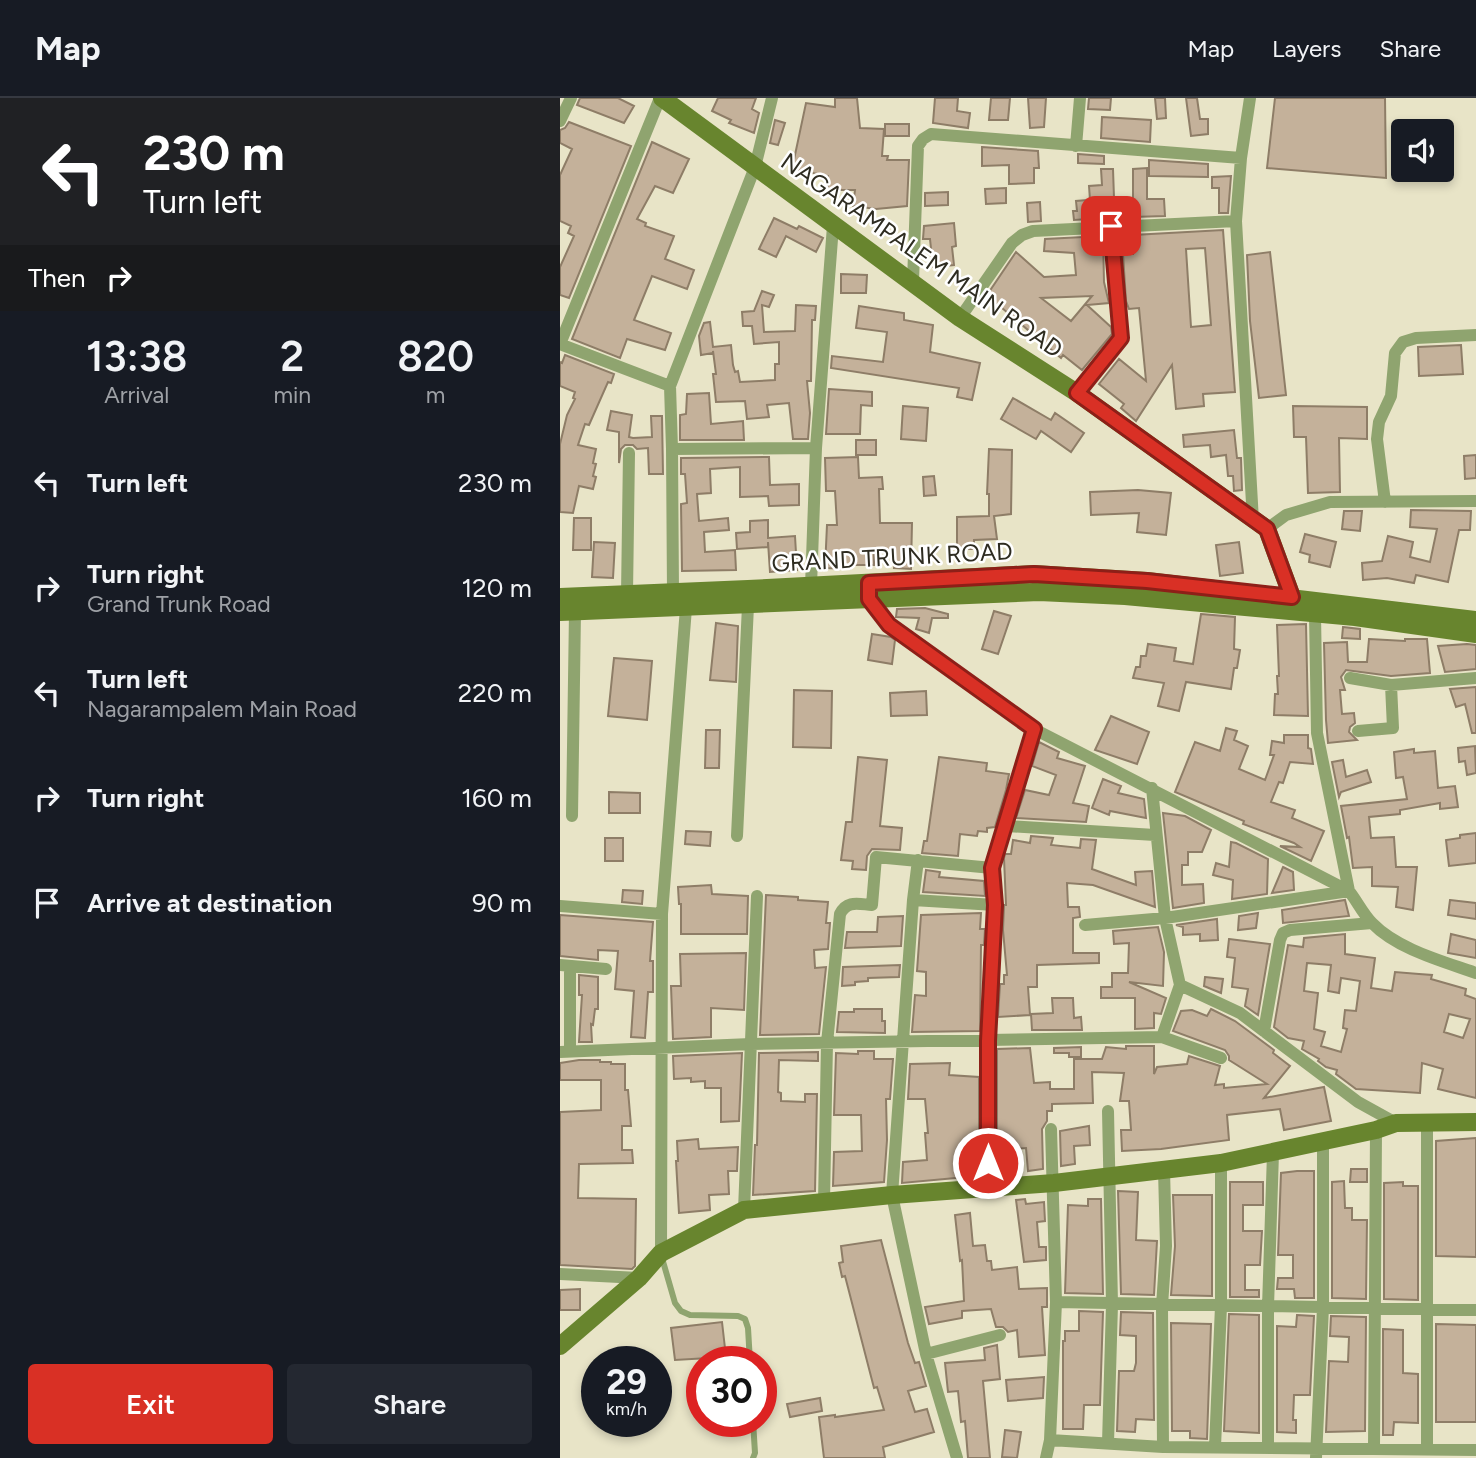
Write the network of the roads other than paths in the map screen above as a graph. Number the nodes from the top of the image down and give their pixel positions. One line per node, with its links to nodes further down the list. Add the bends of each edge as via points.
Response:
1 (571, 98): 6 (street)
2 (661, 98): 9 (main road, NAGARAMPALEM MAIN ROAD); 16 (street)
3 (772, 98): 9 (street)
4 (1080, 98): 7 (street)
5 (1250, 98): 8 (street)
6 (560, 121)
7 (1076, 146): 8 (street); 13 (street, via 931,134 923,139 918,146)
8 (1241, 158): 10 (street)
9 (755, 167): 11 (main road, NAGARAMPALEM MAIN ROAD); 17 (street)
10 (1236, 221): 12 (street); 24 (street)
11 (833, 226): 13 (main road, NAGARAMPALEM MAIN ROAD); 19 (street)
12 (1111, 226): 14 (street, via 1022,235); 18 (street, via 1121,338)
13 (912, 281): 14 (main road, NAGARAMPALEM MAIN ROAD)
14 (960, 317): 18 (main road, NAGARAMPALEM MAIN ROAD)
15 (1476, 335): 23 (street, via 1416,338 1403,342 1395,353 1391,396 1377,439)
16 (560, 344): 17 (street)
17 (670, 386): 20 (street)
18 (1077, 393): 24 (main road, NAGARAMPALEM MAIN ROAD)
19 (816, 448): 20 (street); 25 (street)
20 (672, 449): 27 (street)
21 (629, 453): 28 (street)
22 (1476, 501): 23 (street)
23 (1385, 502): 24 (street, via 1330,502)
24 (1260, 525): 30 (main road)
25 (811, 586): 26 (main road, GRAND TRUNK ROAD); 27 (main road, GRAND TRUNK ROAD)
26 (869, 591): 30 (main road, GRAND TRUNK ROAD, via 1034,574); 31 (main road, GRAND TRUNK ROAD); 34 (main road, GRAND TRUNK ROAD, via 1077,593); 40 (street, via 889,625)
27 (673, 592): 28 (main road, GRAND TRUNK ROAD)
28 (627, 593): 29 (main road, GRAND TRUNK ROAD)
29 (560, 597)
30 (1292, 597): 35 (main road, GRAND TRUNK ROAD)
31 (748, 606): 32 (main road, GRAND TRUNK ROAD); 46 (street)
32 (686, 608): 33 (main road, GRAND TRUNK ROAD); 54 (street)
33 (567, 612): 43 (street)
34 (1315, 614): 36 (main road, GRAND TRUNK ROAD); 49 (street, via 1317,733)
35 (1476, 620)
36 (1476, 634)
37 (1350, 678): 39 (street)
38 (1476, 678): 39 (street)
39 (1391, 685): 41 (street, via 1393,728)
40 (1034, 729): 42 (street); 44 (street)
41 (1359, 731)
42 (1152, 788): 45 (street); 49 (street)
43 (572, 816)
44 (1006, 827): 45 (street); 48 (street)
45 (1155, 835): 55 (street)
46 (737, 836)
47 (918, 860): 48 (street); 51 (street); 65 (street, via 876,857 872,905 850,903 840,914)
48 (992, 868): 52 (street)
49 (1349, 891): 55 (street); 56 (street)
50 (757, 896): 67 (street)
51 (913, 900): 52 (street); 66 (street)
52 (995, 905): 64 (street)
53 (560, 906): 54 (street)
54 (662, 914): 68 (street)
55 (1165, 918): 57 (street); 61 (street)
56 (1372, 923): 60 (street, via 1415,950); 62 (street, via 1283,933)
57 (1085, 925)
58 (565, 965): 59 (street); 69 (street)
59 (606, 969)
60 (1476, 973)
61 (1180, 985): 62 (street, via 1240,1013); 63 (street)
62 (1264, 1031): 74 (street, via 1358,1102)
63 (1162, 1037): 64 (street); 70 (street)
64 (988, 1041): 66 (street); 83 (street)
65 (827, 1043): 66 (street); 67 (street); 85 (street)
66 (902, 1043): 84 (street)
67 (751, 1044): 68 (street); 86 (street)
68 (662, 1048): 69 (street); 87 (street)
69 (565, 1052)
70 (1222, 1058)
71 (1108, 1111): 81 (street)
72 (1427, 1122): 73 (main road); 74 (main road); 97 (street)
73 (1476, 1122)
74 (1396, 1123): 76 (main road)
75 (1051, 1129): 82 (street)
76 (1377, 1130): 77 (main road); 96 (street)
77 (1323, 1142): 78 (main road); 95 (street)
78 (1273, 1153): 79 (main road); 94 (street)
79 (1221, 1163): 80 (main road); 93 (street)
80 (1164, 1170): 81 (main road); 92 (street)
81 (1111, 1176): 82 (main road); 91 (street)
82 (1054, 1183): 83 (main road); 90 (street)
83 (988, 1188): 84 (main road)
84 (892, 1195): 85 (main road); 102 (street)
85 (824, 1202): 86 (main road)
86 (744, 1210): 87 (main road)
87 (661, 1253): 89 (main road); 101 (lane, via 681,1311 746,1319)
88 (560, 1274): 89 (street)
89 (639, 1278): 100 (main road)
90 (1056, 1302): 91 (street); 104 (street)
91 (1112, 1304): 92 (street); 105 (street)
92 (1163, 1306): 93 (street); 106 (street)
93 (1221, 1306): 94 (street); 107 (street)
94 (1268, 1307): 95 (street); 108 (street)
95 (1323, 1307): 96 (street); 113 (street)
96 (1374, 1309): 97 (street); 109 (street)
97 (1426, 1309): 98 (street); 110 (street)
98 (1476, 1310)
99 (1000, 1335): 102 (street)
100 (560, 1346)
101 (749, 1346)
102 (926, 1354): 115 (street)
103 (753, 1437): 114 (lane)
104 (1050, 1440): 105 (street); 116 (street)
105 (1108, 1443): 112 (street)
106 (1163, 1447): 107 (street); 112 (street)
107 (1215, 1447): 108 (street)
108 (1268, 1448): 113 (street)
109 (1374, 1448): 110 (street); 113 (street)
110 (1427, 1449): 111 (street)
111 (1476, 1450)
112 (1147, 1452)
113 (1316, 1454)
114 (753, 1458)
115 (957, 1458)
116 (1046, 1458)

